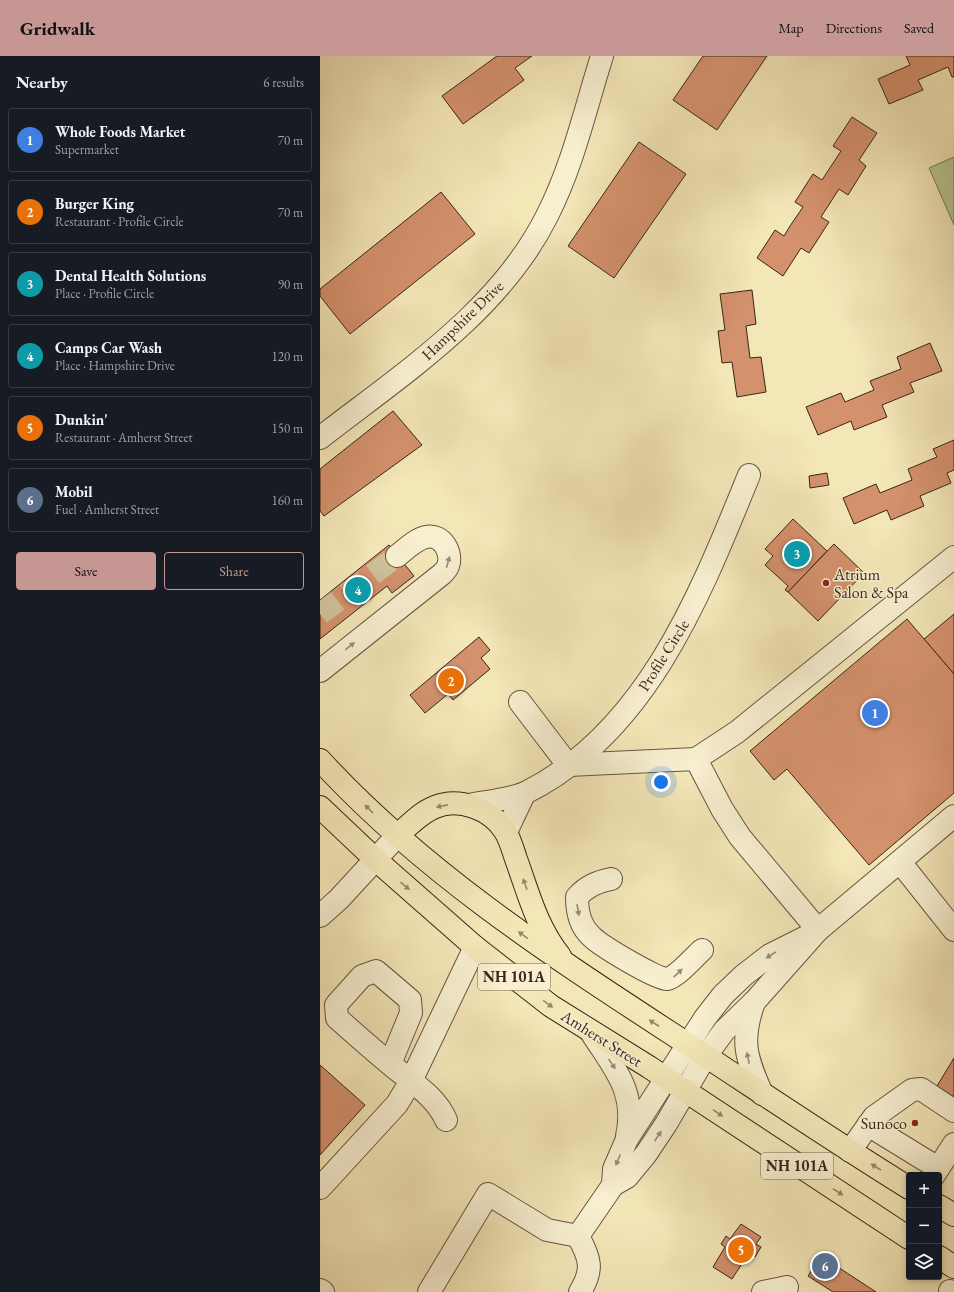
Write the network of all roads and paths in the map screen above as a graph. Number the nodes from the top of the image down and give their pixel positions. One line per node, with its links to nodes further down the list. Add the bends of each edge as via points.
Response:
1 (602, 56): 2 (street, Hampshire Drive, via 579,136 559,190 547,216 508,276 474,312 419,361)
2 (320, 438)
3 (749, 475): 10 (street, Profile Circle, via 708,574 672,643 629,707 612,727)
4 (397, 556): 6 (street, one-way to 4, via 442,574 448,566 450,555 442,541 427,536)
5 (954, 557): 8 (street, via 737,732)
6 (320, 670)
7 (520, 702): 10 (street)
8 (696, 759): 10 (street); 21 (street, via 740,837)
9 (320, 760): 16 (highway, NH 101A, one-way to 9)
10 (568, 765): 11 (street, Profile Circle)
11 (524, 794): 12 (street, Profile Circle); 15 (street)
12 (469, 805): 15 (highway, via 492,817); 16 (highway, one-way to 16, via 436,806 424,812)
13 (320, 807): 17 (highway, Amherst Street / NH 101A)
14 (954, 816): 18 (street)
15 (506, 832): 25 (highway, one-way to 15, via 553,948 542,928)
16 (397, 836): 17 (street); 25 (highway, NH 101A, one-way to 16, via 483,907)
17 (376, 860): 20 (street); 23 (highway, Amherst Street / NH 101A, one-way to 23)
18 (900, 862): 21 (street); 22 (street)
19 (611, 879): 24 (street, one-way to 24, via 597,882 577,897 577,911 590,936 609,950 665,979 672,978)
20 (320, 916)
21 (818, 930): 26 (street); 28 (street, one-way to 28, via 770,955 744,975 723,995)
22 (954, 930)
23 (475, 947): 27 (highway, Amherst Street / NH 101A, one-way to 27, via 551,1006); 32 (street)
24 (702, 950)
25 (569, 967): 28 (highway, NH 101A, one-way to 25)
26 (755, 1001): 29 (street, via 724,1031); 34 (street, one-way to 26, via 748,1058 746,1038 747,1022)
27 (591, 1032): 31 (highway, Amherst Street / NH 101A); 38 (street, one-way to 38, via 626,1090 631,1120)
28 (687, 1044): 29 (highway, NH 101A); 31 (street)
29 (705, 1057): 33 (street); 34 (highway, NH 101A)
30 (390, 1064): 32 (street)
31 (665, 1078): 33 (highway, Amherst Street / NH 101A); 38 (street)
32 (411, 1081): 36 (street, via 441,1108); 44 (street, via 397,1104)
33 (685, 1092): 42 (street, one-way to 33, via 627,1177 646,1154); 48 (highway, Amherst Street / NH 101A, one-way to 48)
34 (762, 1094): 40 (highway, NH 101A)
35 (954, 1111): 37 (street, via 921,1089 912,1090 874,1117)
36 (446, 1120)
37 (868, 1125): 40 (street); 41 (street)
38 (627, 1139): 42 (street, one-way to 42, via 614,1169)
39 (954, 1146): 41 (street)
40 (850, 1151): 43 (highway, NH 101A, one-way to 40)
41 (936, 1171)
42 (613, 1184): 47 (street)
43 (906, 1186)
44 (320, 1188)
45 (942, 1208): 46 (highway)
46 (954, 1215)
47 (578, 1236): 54 (street, via 547,1230 488,1194); 55 (street, via 587,1253 590,1267 587,1280)
48 (906, 1236)
49 (942, 1259): 50 (highway)
50 (954, 1267)
51 (787, 1287): 56 (street)
52 (320, 1290): 53 (street)
53 (323, 1292)
54 (429, 1292)
55 (580, 1292)
56 (763, 1292)

